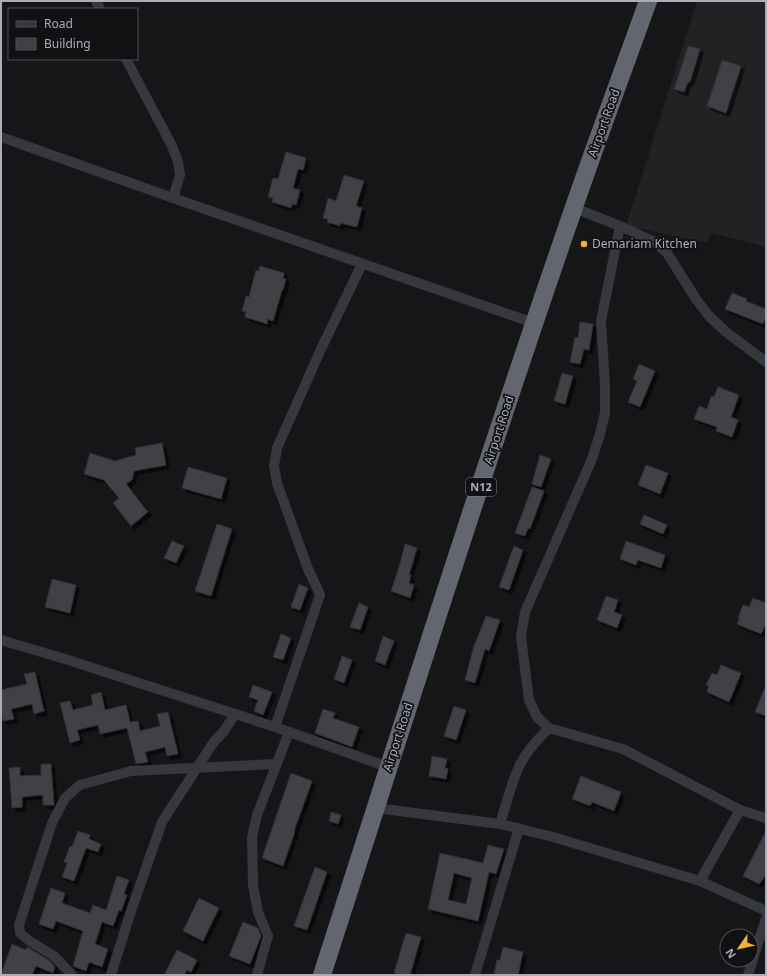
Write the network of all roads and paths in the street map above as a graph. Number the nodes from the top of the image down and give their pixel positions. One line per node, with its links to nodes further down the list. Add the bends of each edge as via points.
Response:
1 (648, 1): 5 (highway, Airport Road / N12)
2 (127, 60): 4 (street, via 178,162 180,175)
3 (1, 137): 4 (street)
4 (174, 198): 7 (street)
5 (574, 208): 6 (street); 8 (highway, Airport Road / N12)
6 (620, 226): 9 (street, via 655,242 667,253 709,316); 13 (street, via 601,321 605,413 600,434 592,460 525,612 521,637 529,700 537,717)
7 (362, 264): 8 (street); 12 (street, via 316,360 278,448 274,466 277,483 320,595)
8 (534, 323): 16 (highway, Airport Road / N12)
9 (766, 362)
10 (3, 643): 11 (street, via 65,659)
11 (235, 714): 12 (street); 17 (street)
12 (276, 727): 14 (street)
13 (549, 728): 19 (street, via 623,749); 21 (street, via 523,759)
14 (289, 732): 15 (street); 16 (street)
15 (276, 764): 17 (street); 28 (street, via 257,815 252,837 253,885 258,912 268,936)
16 (388, 767): 18 (highway, Airport Road / N12)
17 (197, 768): 26 (street, via 131,771 80,785 65,798 52,823 19,925 20,933 54,956); 27 (street, via 162,822)
18 (376, 808): 21 (street); 29 (highway, Airport Road / N12)
19 (740, 810): 20 (street); 23 (street)
20 (766, 818)
21 (500, 824): 22 (street)
22 (519, 828): 23 (street); 30 (street)
23 (700, 881): 24 (street)
24 (766, 911)
25 (766, 918): 31 (street)
26 (72, 975)
27 (112, 975)
28 (257, 975)
29 (322, 975)
30 (475, 975)
31 (748, 975)

